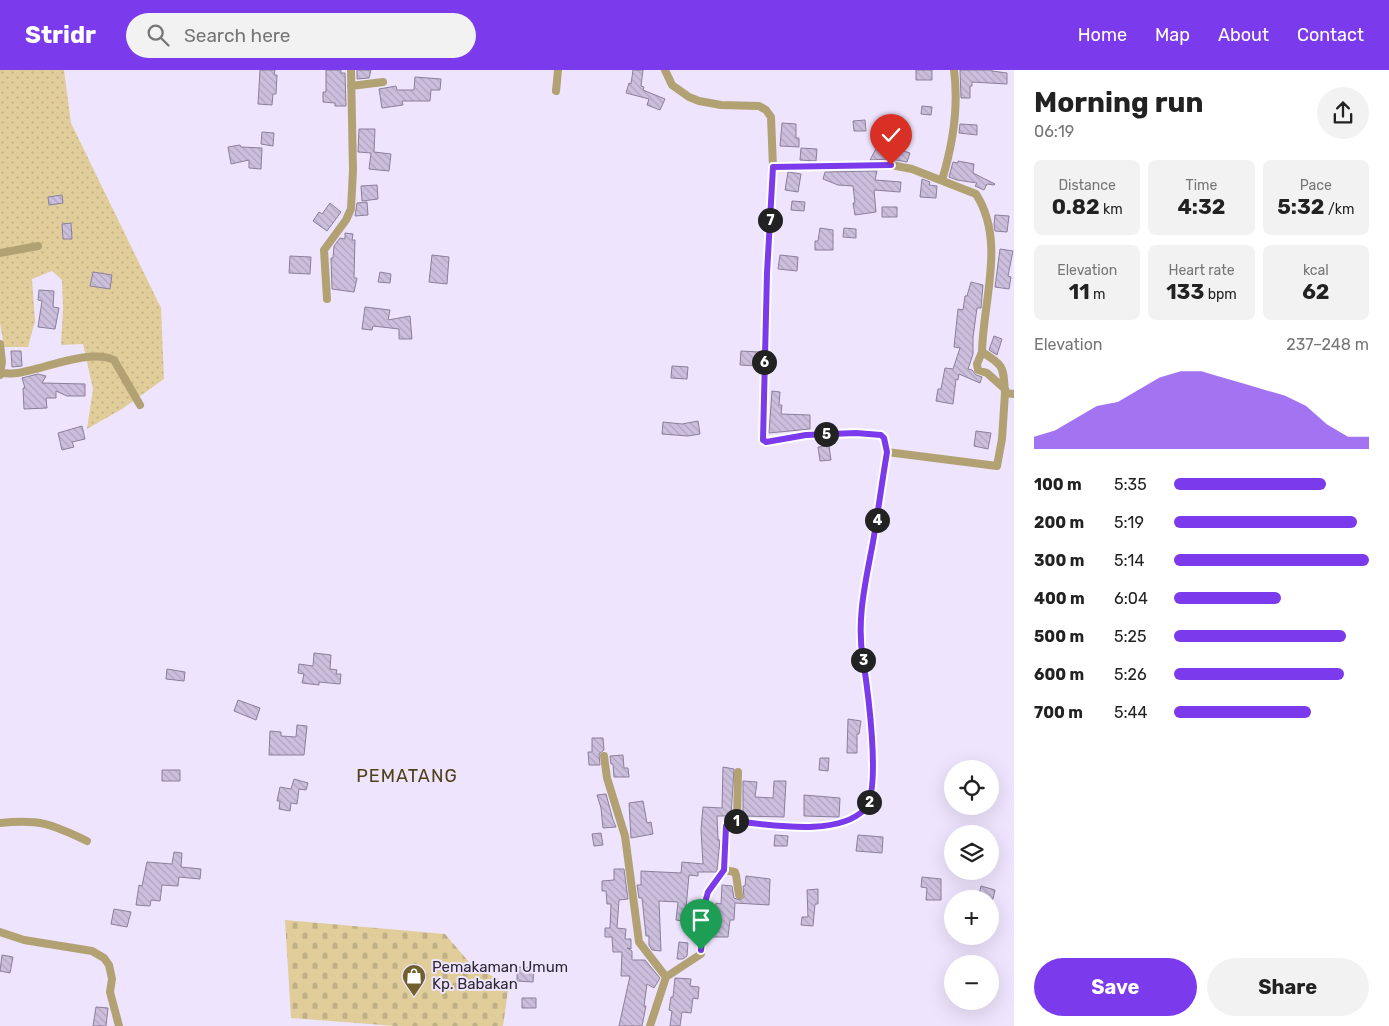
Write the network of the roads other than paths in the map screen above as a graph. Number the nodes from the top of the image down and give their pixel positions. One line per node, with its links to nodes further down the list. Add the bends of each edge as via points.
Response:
1 (351, 70): 6 (street)
2 (558, 70): 7 (street)
3 (665, 70): 8 (street, via 672,85 694,99 721,105 759,106 766,110 772,124)
4 (954, 70): 9 (street, via 957,102)
5 (383, 82): 6 (street)
6 (351, 86): 12 (street, via 351,210 324,250)
7 (556, 92)
8 (773, 167): 9 (street, via 891,165); 19 (street, via 763,440 820,434 881,435)
9 (942, 180): 14 (street, via 976,194 982,203 990,234 992,247)
10 (38, 246): 11 (street)
11 (0, 253)
12 (327, 299)
13 (0, 344): 15 (street)
14 (982, 352): 16 (street, via 997,361 1003,370); 16 (street, via 978,370 987,373)
15 (1, 374): 18 (street, via 60,362 109,358 114,360)
16 (1005, 391): 17 (street); 19 (street, via 997,466)
17 (1014, 394)
18 (140, 405)
19 (887, 452): 22 (street, via 860,626 872,730 869,803 852,818 828,826)
20 (604, 756): 28 (street, via 607,778 625,836 638,942)
21 (738, 772): 22 (street)
22 (737, 821): 25 (street, via 728,822 726,826)
23 (0, 823): 24 (street, via 42,822)
24 (87, 841)
25 (724, 870): 26 (street, via 736,875); 28 (street, via 708,892 701,954)
26 (739, 895)
27 (0, 932): 29 (street, via 24,940 92,951 104,958 112,979 110,992)
28 (666, 977): 30 (street)
29 (119, 1026)
30 (650, 1026)

